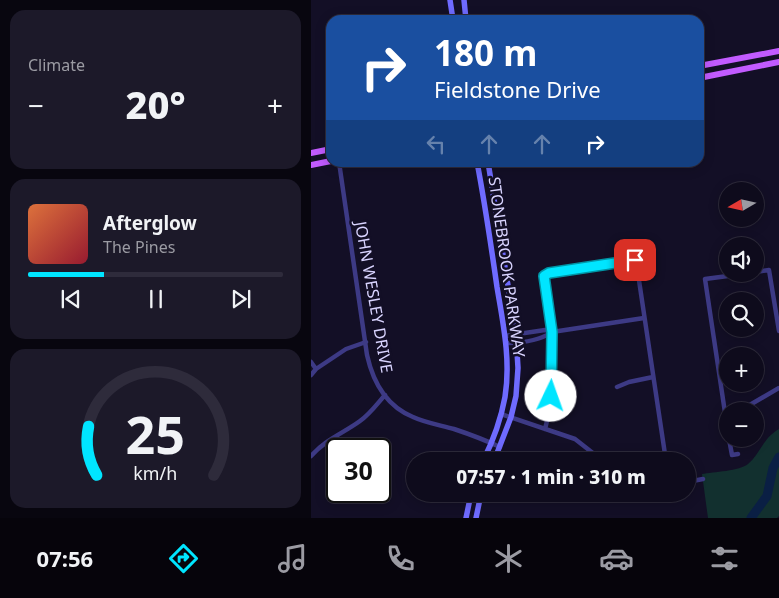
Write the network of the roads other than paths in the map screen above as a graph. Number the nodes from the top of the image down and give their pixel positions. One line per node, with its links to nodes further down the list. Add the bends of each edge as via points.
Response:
1 (450, 0): 3 (main road)
2 (463, 0): 4 (main road)
3 (452, 15)
4 (465, 15)
5 (779, 51): 6 (main road)
6 (726, 61): 7 (main road); 10 (main road)
7 (719, 62): 9 (main road); 11 (main road)
8 (779, 62): 10 (main road)
9 (704, 65)
10 (729, 71): 11 (main road)
11 (721, 73): 12 (main road)
12 (704, 77)
13 (326, 150): 14 (main road)
14 (311, 153)
15 (326, 162): 16 (main road)
16 (311, 165)
17 (340, 167): 32 (street, JOHN WESLEY DRIVE)
18 (478, 167): 21 (main road, STONEBROOK PARKWAY)
19 (489, 167): 20 (main road, STONEBROOK PARKWAY)
20 (498, 222): 21 (main road); 22 (main road, STONEBROOK PARKWAY)
21 (488, 223): 23 (main road, STONEBROOK PARKWAY)
22 (505, 269): 23 (main road); 30 (main road, STONEBROOK PARKWAY)
23 (495, 270): 31 (main road, STONEBROOK PARKWAY)
24 (764, 271): 26 (street, via 769,270)
25 (719, 277): 41 (street, via 705,279)
26 (777, 310): 28 (street)
27 (644, 318): 29 (street); 29 (street, via 636,262 622,261 544,276); 37 (street)
28 (779, 331)
29 (552, 332): 30 (street, via 545,330); 33 (street, via 545,337); 45 (street, via 551,396)
30 (517, 335): 31 (street); 33 (main road, STONEBROOK PARKWAY)
31 (505, 340): 33 (street); 43 (main road, STONEBROOK PARKWAY, via 507,381)
32 (366, 342): 35 (street, via 347,349); 40 (street, JOHN WESLEY DRIVE, via 373,378)
33 (517, 343): 44 (main road, STONEBROOK PARKWAY, via 518,368)
34 (311, 362): 35 (street)
35 (316, 370): 36 (street)
36 (311, 375)
37 (653, 377): 38 (street); 52 (street)
38 (617, 387)
39 (779, 388): 42 (street)
40 (385, 395): 46 (street, JOHN WESLEY DRIVE, via 412,417); 54 (street, via 369,414 325,442)
41 (724, 402)
42 (755, 402)
43 (501, 414): 44 (street); 46 (main road, STONEBROOK PARKWAY)
44 (511, 417): 45 (street); 47 (main road, STONEBROOK PARKWAY)
45 (545, 429): 51 (street, via 575,439)
46 (491, 443): 47 (street, JOHN WESLEY DRIVE); 49 (main road, STONEBROOK PARKWAY)
47 (501, 447): 50 (main road, STONEBROOK PARKWAY)
48 (730, 447): 53 (street, via 732,455)
49 (487, 452)
50 (498, 452)
51 (592, 452)
52 (665, 452)
53 (738, 454)
54 (311, 456)
55 (703, 479): 56 (street)
56 (696, 480)
57 (469, 502): 59 (main road)
58 (479, 502): 60 (main road)
59 (466, 518)
60 (476, 518)

